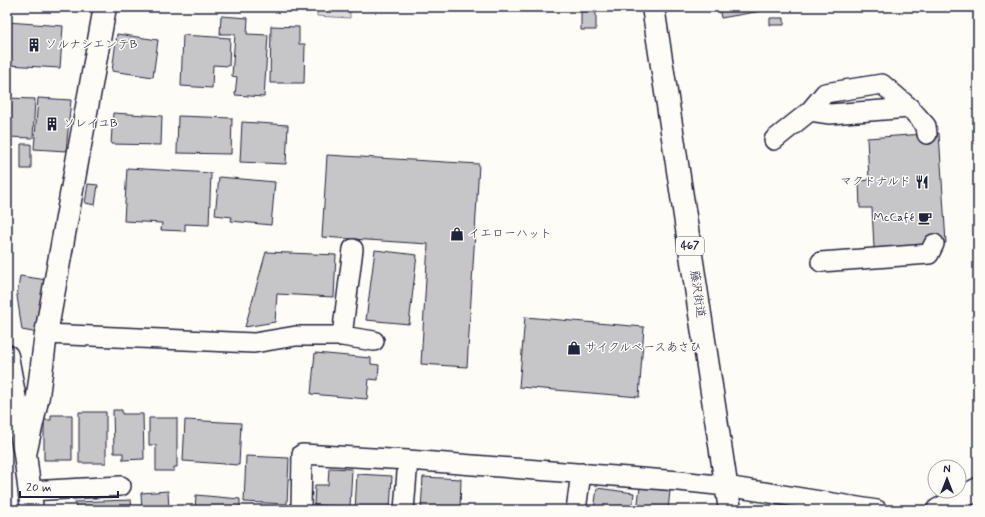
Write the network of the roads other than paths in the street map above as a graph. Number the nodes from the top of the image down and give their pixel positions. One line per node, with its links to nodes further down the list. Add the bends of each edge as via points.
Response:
1 (105, 7): 10 (main road)
2 (653, 7): 18 (main road, 藤沢街道 / 467)
3 (910, 108): 4 (lane, via 830,114); 4 (lane, via 882,84 825,93); 5 (lane, via 926,126)
4 (810, 111): 6 (lane)
5 (927, 134)
6 (774, 140)
7 (934, 244): 9 (lane, via 929,254)
8 (353, 249): 11 (lane)
9 (821, 262)
10 (46, 334): 11 (lane, via 254,343 296,336); 14 (main road, via 38,396)
11 (342, 336): 12 (lane)
12 (374, 341)
13 (7, 356): 14 (main road)
14 (24, 454): 20 (main road)
15 (408, 460): 16 (lane); 21 (lane, via 302,454); 22 (lane)
16 (581, 473): 18 (lane); 23 (lane)
17 (121, 486): 20 (lane)
18 (726, 486): 24 (main road, 藤沢街道 / 467); 25 (lane)
19 (978, 488): 26 (main road)
20 (31, 500)
21 (300, 510)
22 (404, 510)
23 (576, 510)
24 (730, 510)
25 (877, 510)
26 (938, 510)

